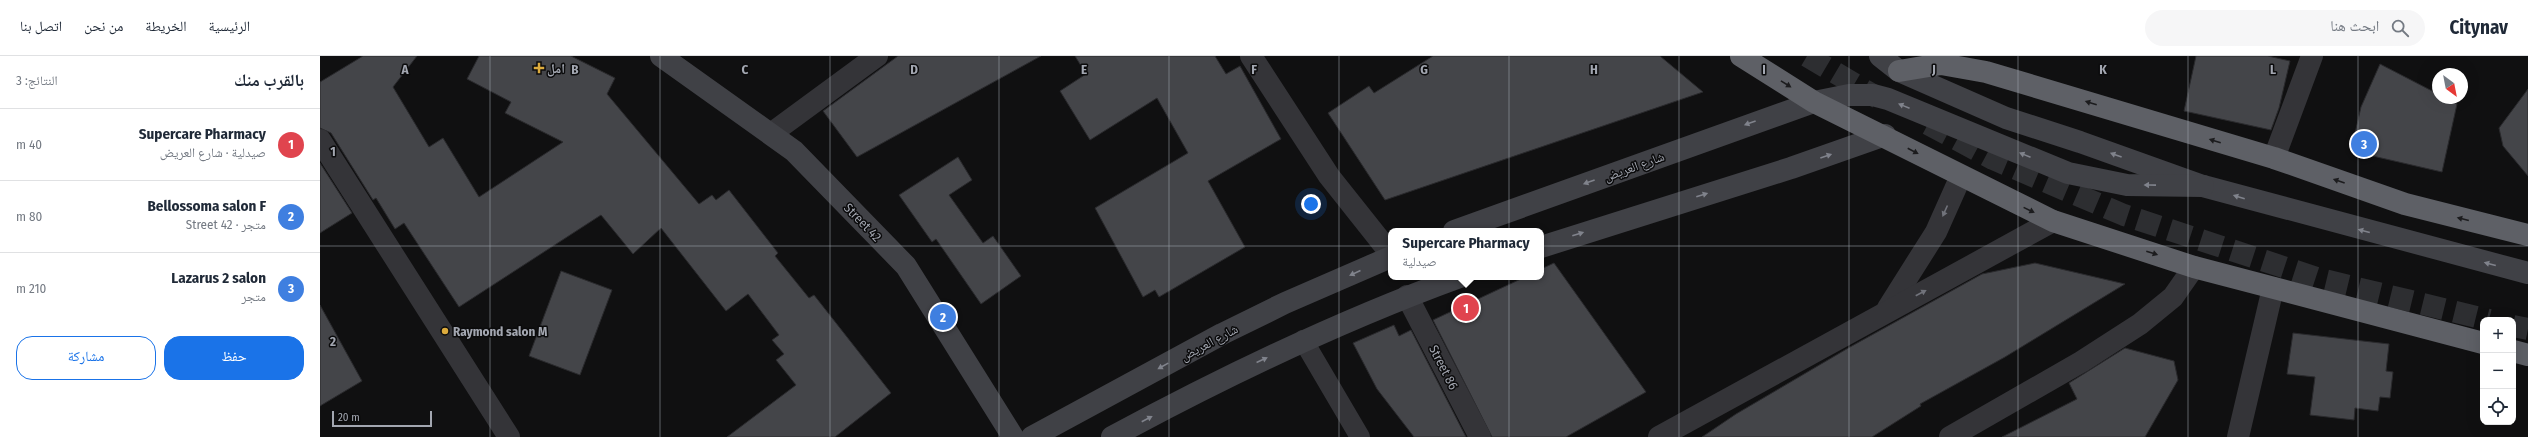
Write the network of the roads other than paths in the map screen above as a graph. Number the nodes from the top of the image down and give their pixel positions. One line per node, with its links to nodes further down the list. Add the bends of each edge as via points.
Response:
1 (661, 56): 9 (main road, Street 42)
2 (877, 56): 9 (street)
3 (1251, 56): 19 (street, via 1329,176)
4 (1741, 56): 8 (highway, one-way to 8)
5 (1880, 56): 7 (main road)
6 (2312, 56): 12 (street)
7 (1899, 71): 12 (highway, one-way to 7, via 1959,66 1941,64); 14 (main road, one-way to 7, via 2006,118)
8 (1814, 102): 10 (highway); 14 (main road, شارع العريض, one-way to 8, via 2127,185 2068,173 1873,95 1849,94); 16 (main road, شارع العريض, one-way to 16)
9 (772, 133): 32 (main road, Street 42, via 794,151 906,266)
10 (1885, 136): 13 (highway, one-way to 13); 18 (main road, one-way to 10)
11 (320, 140): 31 (street)
12 (2274, 158): 17 (highway, one-way to 12, via 2405,204)
13 (1961, 176): 15 (highway, one-way to 15); 26 (street, one-way to 26, via 1936,232)
14 (2203, 186): 22 (main road, one-way to 14)
15 (2053, 221): 21 (highway, one-way to 21); 26 (street, one-way to 15)
16 (1462, 228)
17 (2528, 235)
18 (1544, 246)
19 (1388, 250)
20 (1388, 258): 33 (main road, شارع العريض, one-way to 33, via 1285,303 1222,334)
21 (2194, 267): 24 (highway); 38 (street, via 2173,298 2140,324 2081,362)
22 (2528, 273)
23 (1452, 280): 25 (main road)
24 (2273, 288): 28 (highway); 39 (street)
25 (1407, 296): 27 (main road); 36 (street, Street 86)
26 (1886, 311): 37 (street)
27 (1303, 340): 34 (main road, one-way to 27, via 1198,391); 35 (lane)
28 (2480, 342)
29 (2516, 352): 30 (highway)
30 (2528, 355)
31 (509, 437)
32 (1013, 437)
33 (1032, 437)
34 (1112, 437)
35 (1360, 437)
36 (1480, 437)
37 (1659, 437)
38 (1950, 437)
39 (2238, 437)

